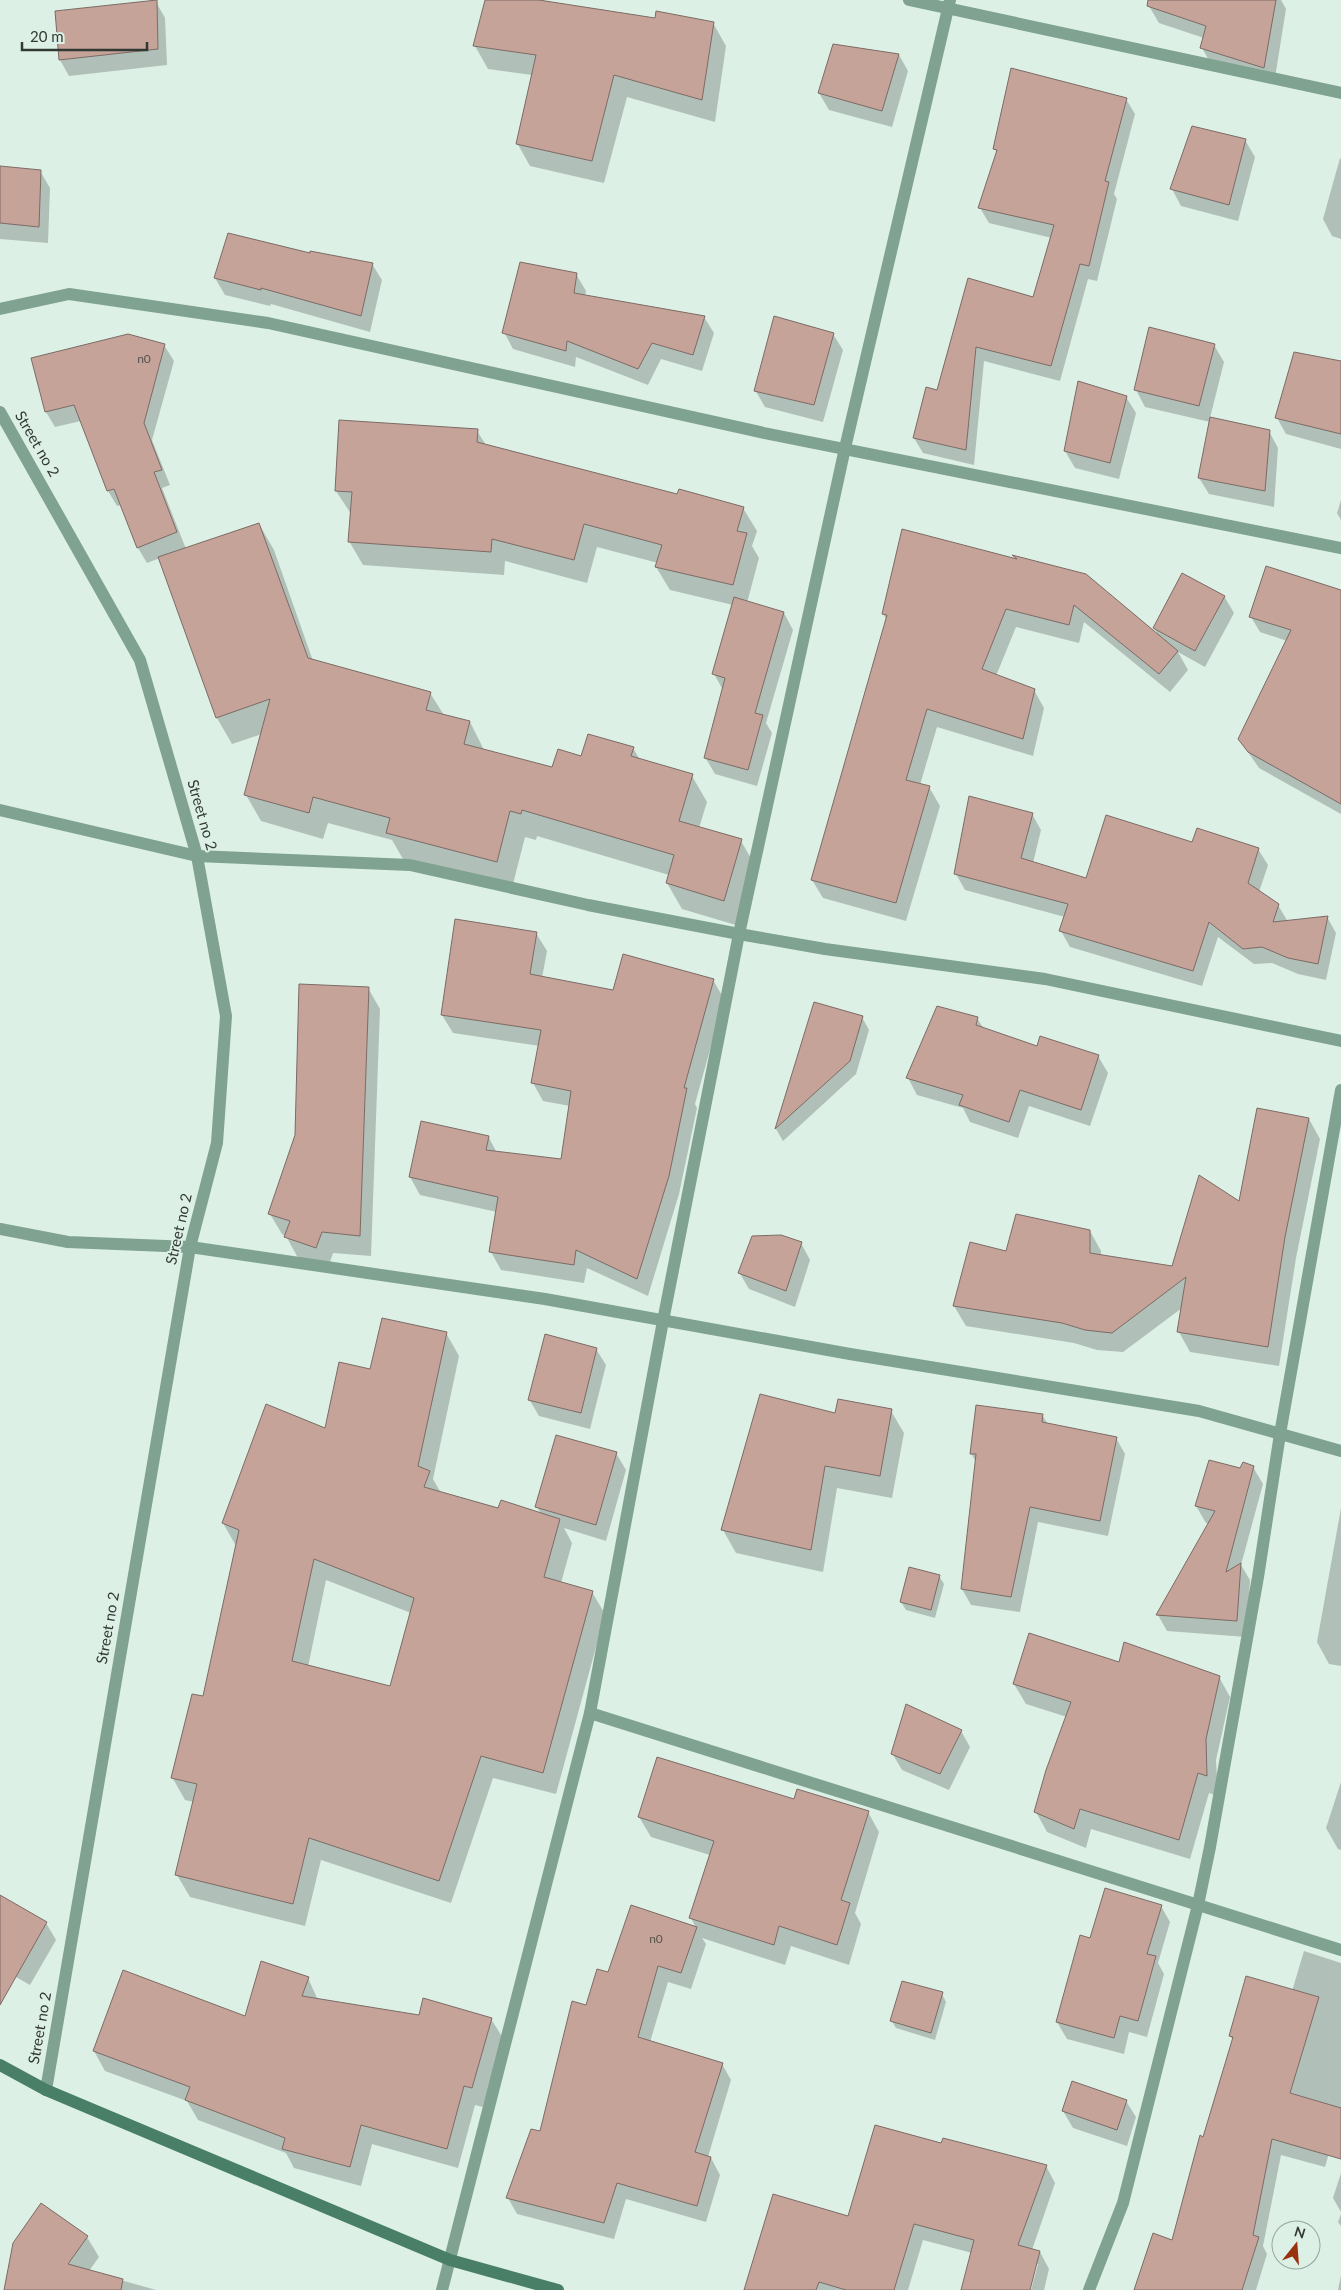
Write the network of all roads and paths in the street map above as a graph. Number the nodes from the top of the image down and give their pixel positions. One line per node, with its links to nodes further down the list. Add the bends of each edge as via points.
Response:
1 (909, 0): 2 (street)
2 (949, 4): 3 (street); 6 (street)
3 (1341, 93)
4 (0, 309): 6 (street, via 69,294 268,323)
5 (0, 412): 9 (street, Street no 2, via 140,660)
6 (844, 448): 7 (street); 10 (street)
7 (1341, 548)
8 (0, 810): 9 (street)
9 (197, 856): 10 (street, via 410,865 588,905); 14 (street, Street no 2, via 226,1016 217,1143)
10 (739, 934): 11 (street, via 825,950 1045,979); 15 (street)
11 (1341, 1041)
12 (1341, 1090): 16 (street)
13 (0, 1228): 14 (street, via 68,1242)
14 (190, 1247): 15 (street, via 545,1299); 22 (street, Street no 2)
15 (663, 1321): 16 (street, via 1199,1411); 18 (street)
16 (1280, 1434): 17 (street); 19 (street, via 1256,1587)
17 (1341, 1451)
18 (590, 1713): 19 (street); 23 (street)
19 (1198, 1905): 20 (street); 26 (street, via 1123,2203)
20 (1341, 1950)
21 (0, 2065): 22 (main road)
22 (46, 2090): 23 (main road)
23 (450, 2260): 24 (street); 25 (main road)
24 (442, 2290)
25 (558, 2290)
26 (1089, 2290)

